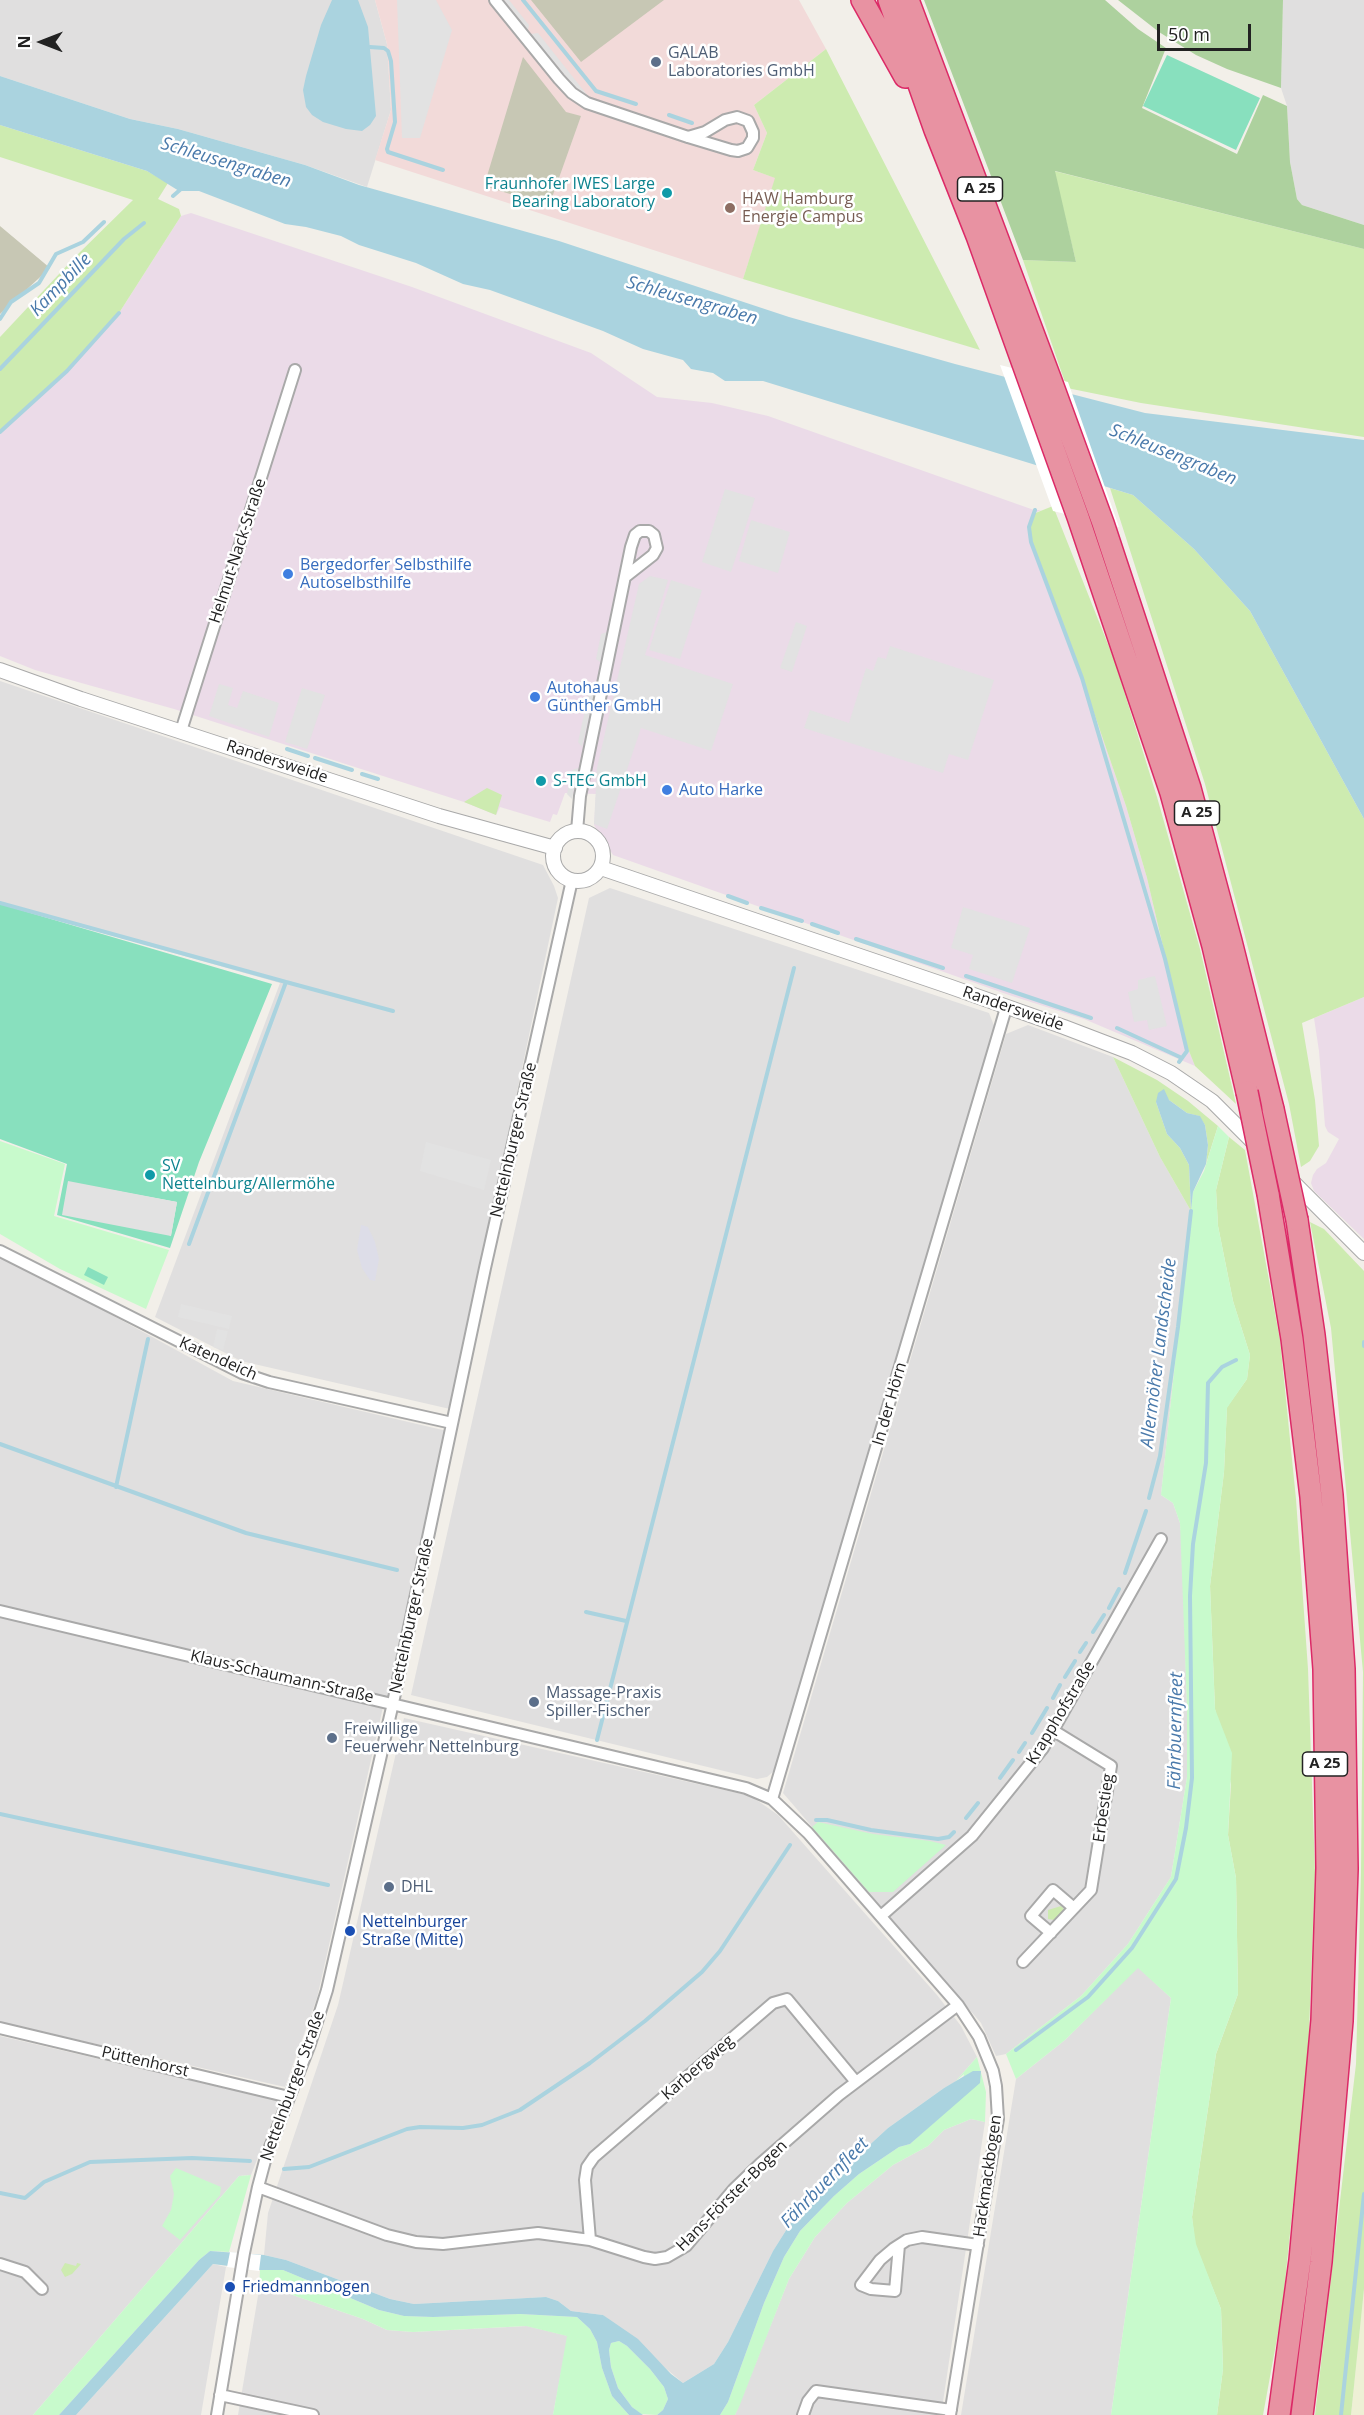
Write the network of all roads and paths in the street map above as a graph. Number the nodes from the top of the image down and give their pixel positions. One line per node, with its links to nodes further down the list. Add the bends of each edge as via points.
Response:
1 (495, 0): 6 (street, via 559,80 581,99)
2 (862, 0): 5 (highway)
3 (889, 0): 5 (highway, A 25)
4 (908, 0): 44 (highway, A 25, bridge, via 1103,523 1190,788 1232,941 1297,1220 1332,1495 1344,1669 1347,1869 1342,2021 1321,2262)
5 (935, 130): 43 (highway, A 25, bridge, via 1078,517 1171,793 1213,946 1247,1092 1292,1339 1311,1497 1324,1669 1327,1868 1321,2032 1300,2260)
6 (688, 137): 6 (street, via 738,151 747,147 753,132 748,121 737,117)
7 (295, 370): 10 (street, Helmut-Nack-Straße)
8 (625, 577): 11 (street, via 580,796)
9 (0, 670): 10 (street, Randersweide)
10 (181, 731): 12 (street, Randersweide, via 439,816)
11 (577, 831): 12 (street, via 565,835); 13 (street, via 588,833 600,844)
12 (555, 848): 14 (street, via 558,871)
13 (601, 868): 14 (street, via 588,879); 15 (street, Randersweide)
14 (572, 880): 18 (street, Nettelnburger Straße)
15 (1006, 1008): 17 (street, Randersweide, via 1112,1045 1194,1088); 23 (street, In der Hörn)
16 (0, 1251): 18 (street, Katendeich, via 242,1373)
17 (1364, 1253)
18 (452, 1423): 21 (street, Nettelnburger Straße)
19 (1161, 1539): 22 (street, Krapphofstraße)
20 (0, 1611): 21 (street, Klaus-Schaumann-Straße)
21 (393, 1703): 23 (street, Klaus-Schaumann-Straße, via 746,1788); 31 (street, Nettelnburger Straße, via 326,1996)
22 (1054, 1731): 24 (street, Erbestieg, via 1111,1766 1091,1890); 25 (street, Krapphofstraße, via 975,1832)
23 (772, 1799): 25 (street, Hackmackbogen, via 808,1833)
24 (1074, 1908): 26 (street, Erbestieg); 26 (street, via 1053,1890 1031,1916)
25 (881, 1916): 28 (street, Hackmackbogen)
26 (1051, 1933): 27 (street, Erbestieg)
27 (1023, 1962)
28 (958, 2005): 30 (street, Hans-Förster-Bogen); 34 (street, Hackmackbogen, via 979,2037 996,2086 998,2119)
29 (0, 2028): 31 (street, Püttenhorst)
30 (856, 2082): 33 (street, Hans-Förster-Bogen, via 760,2164 676,2253 655,2259); 33 (street, Karbergweg, via 787,1999 773,2003 594,2157 585,2180)
31 (289, 2097): 32 (street, Nettelnburger Straße)
32 (258, 2187): 33 (street, Hans-Förster-Bogen, via 416,2242 443,2244 538,2233); 38 (street, Nettelnburger Straße)
33 (590, 2240)
34 (978, 2245): 35 (street, via 922,2237); 39 (street, Hackmackbogen)
35 (899, 2246): 35 (street, via 880,2260 861,2284 895,2291)
36 (0, 2264): 37 (street, via 25,2272)
37 (42, 2289)
38 (220, 2395): 40 (street, Nettelnburger Straße); 41 (street)
39 (951, 2413): 42 (street, via 816,2391)
40 (217, 2415)
41 (313, 2415)
42 (803, 2415)
43 (1280, 2415)
44 (1302, 2415)

